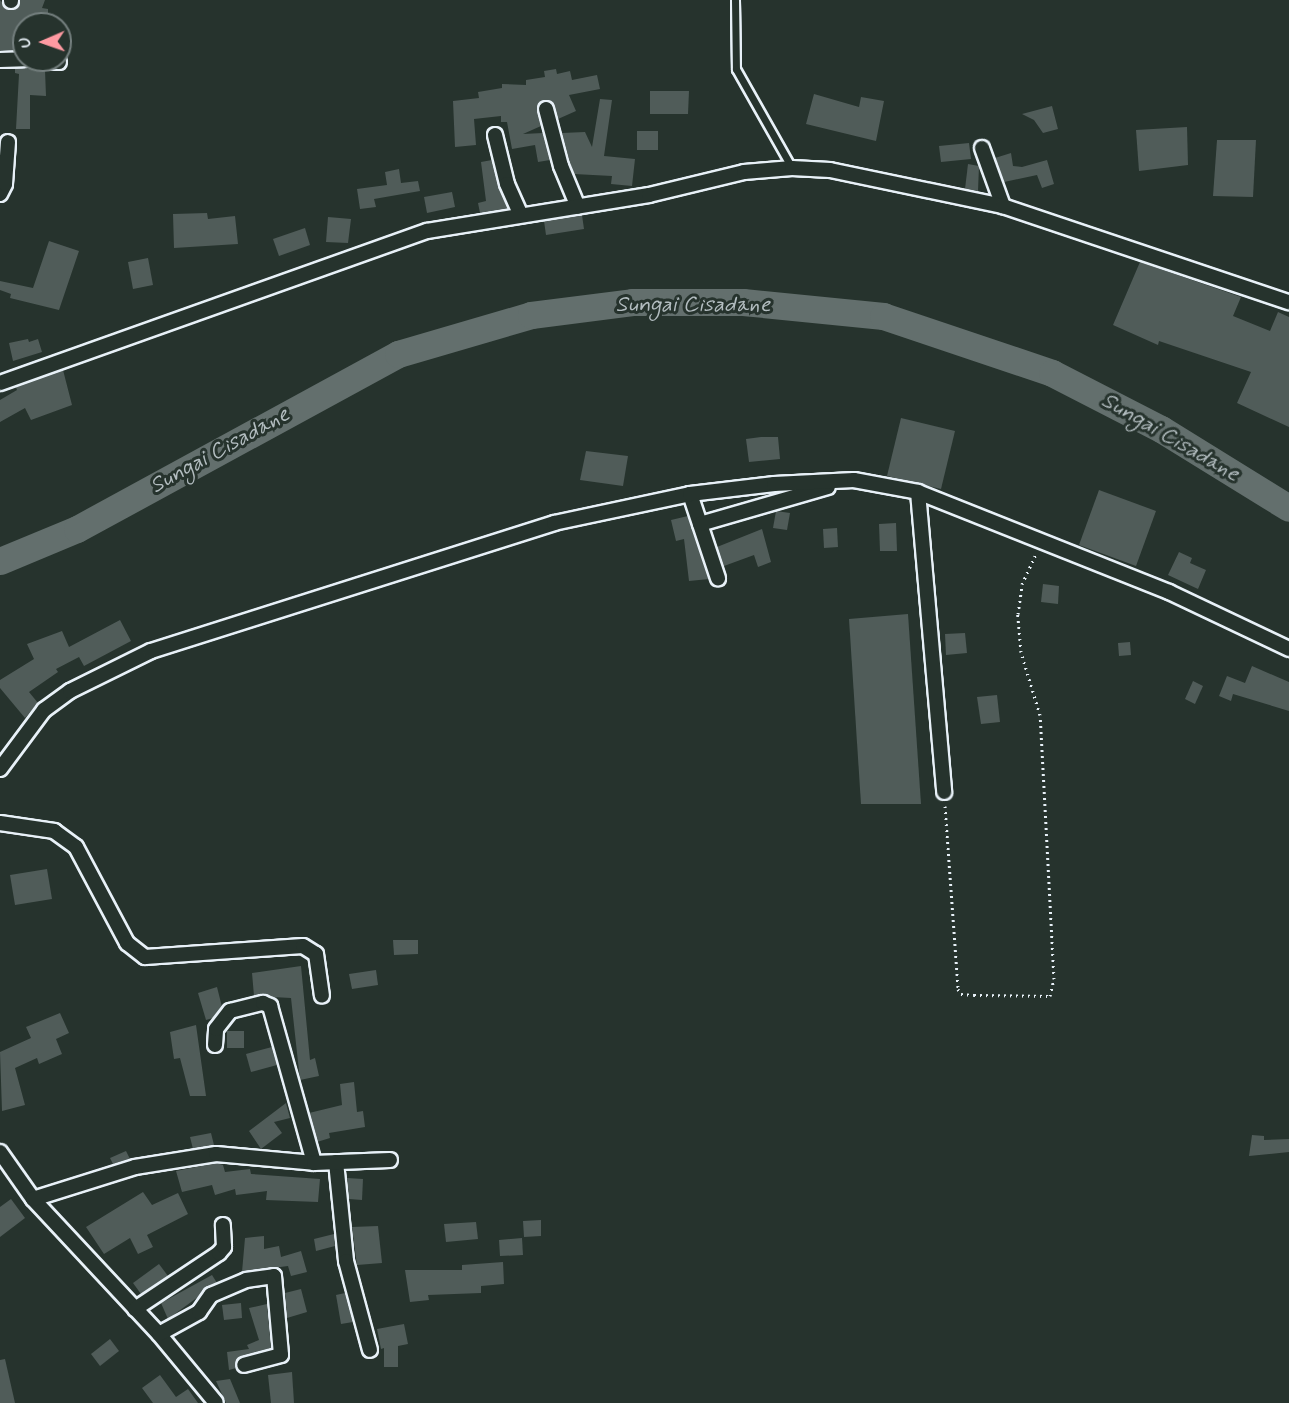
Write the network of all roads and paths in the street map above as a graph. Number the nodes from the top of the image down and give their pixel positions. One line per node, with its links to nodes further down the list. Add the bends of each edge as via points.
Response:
1 (735, 0): 6 (lane, via 734,53 739,79)
2 (546, 109): 9 (street, via 561,166)
3 (495, 135): 10 (street, via 507,184)
4 (8, 142): 7 (street, via 5,184)
5 (982, 148): 8 (street)
6 (792, 168): 8 (street, via 830,170); 9 (street, via 744,172)
7 (0, 194)
8 (1003, 206): 11 (street)
9 (578, 207): 10 (street)
10 (520, 215): 12 (street, via 427,231)
11 (1289, 302)
12 (0, 383)
13 (854, 480): 14 (street); 15 (street); 16 (street, via 774,499)
14 (918, 492): 17 (street); 21 (street)
15 (690, 494): 16 (street); 20 (street, via 554,523 151,651 91,680 44,710)
16 (700, 524): 18 (street)
17 (1045, 541): 19 (street, via 1169,592); 21 (path, via 1022,584 1018,614 1021,652 1040,715 1054,979 1050,996 974,995 958,989)
18 (718, 578)
19 (1289, 649)
20 (0, 770)
21 (944, 792)
22 (0, 823): 23 (street, via 54,831 76,847 127,943 145,957 303,946 316,954)
23 (322, 996)
24 (214, 1045): 28 (street, via 216,1029 230,1011 263,1003 270,1006)
25 (0, 1152): 29 (street)
26 (390, 1160): 27 (street)
27 (336, 1162): 28 (street); 33 (street, via 346,1261)
28 (314, 1163): 29 (street, via 216,1154 135,1167)
29 (33, 1199): 31 (street)
30 (223, 1224): 31 (street, via 224,1247 219,1254)
31 (135, 1309): 32 (street)
32 (159, 1334): 34 (street, via 199,1312 212,1295 246,1280 274,1276 281,1355); 35 (street)
33 (370, 1350)
34 (244, 1365)
35 (216, 1403)

